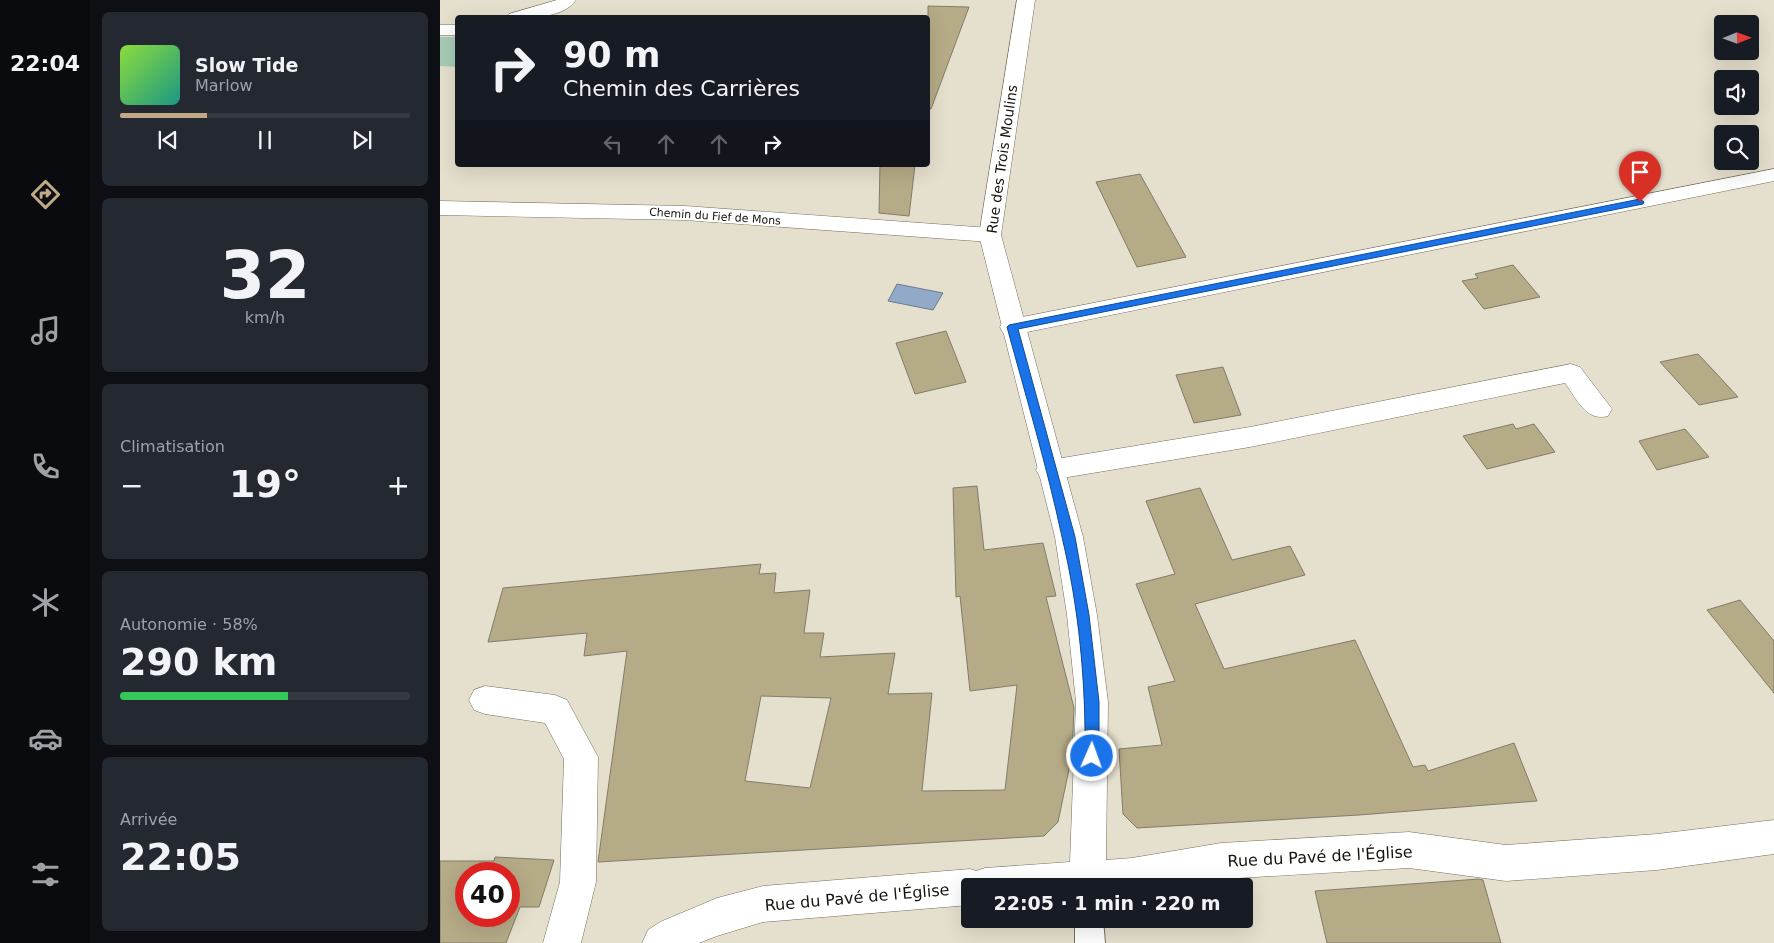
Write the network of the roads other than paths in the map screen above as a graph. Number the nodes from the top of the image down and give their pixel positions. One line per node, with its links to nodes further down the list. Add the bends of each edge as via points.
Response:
1 (567, 0): 3 (street, via 562,5)
2 (1026, 0): 8 (street, Rue des Trois Moulins)
3 (526, 15)
4 (440, 30): 5 (street)
5 (455, 30)
6 (1774, 174): 9 (street)
7 (440, 208): 8 (street, Chemin du Fief de Mons, via 685,213)
8 (990, 235): 9 (street, Rue des Trois Moulins)
9 (1012, 327): 11 (street, Rue des Trois Moulins)
10 (1599, 409): 11 (street, via 1571,373 1250,437)
11 (1050, 470): 14 (street, Rue des Trois Moulins, via 1069,537 1092,702)
12 (485, 700): 18 (street, via 555,710 581,757 578,882)
13 (1774, 837): 15 (street, Rue du Pavé de l'Église, via 1657,852 1506,863 1409,850 1221,861)
14 (1089, 878)
15 (1118, 878)
16 (961, 888): 19 (street, Rue du Pavé de l'Église, via 763,904 717,917)
17 (1090, 928): 20 (lane)
18 (562, 943)
19 (661, 943)
20 (1090, 943)

